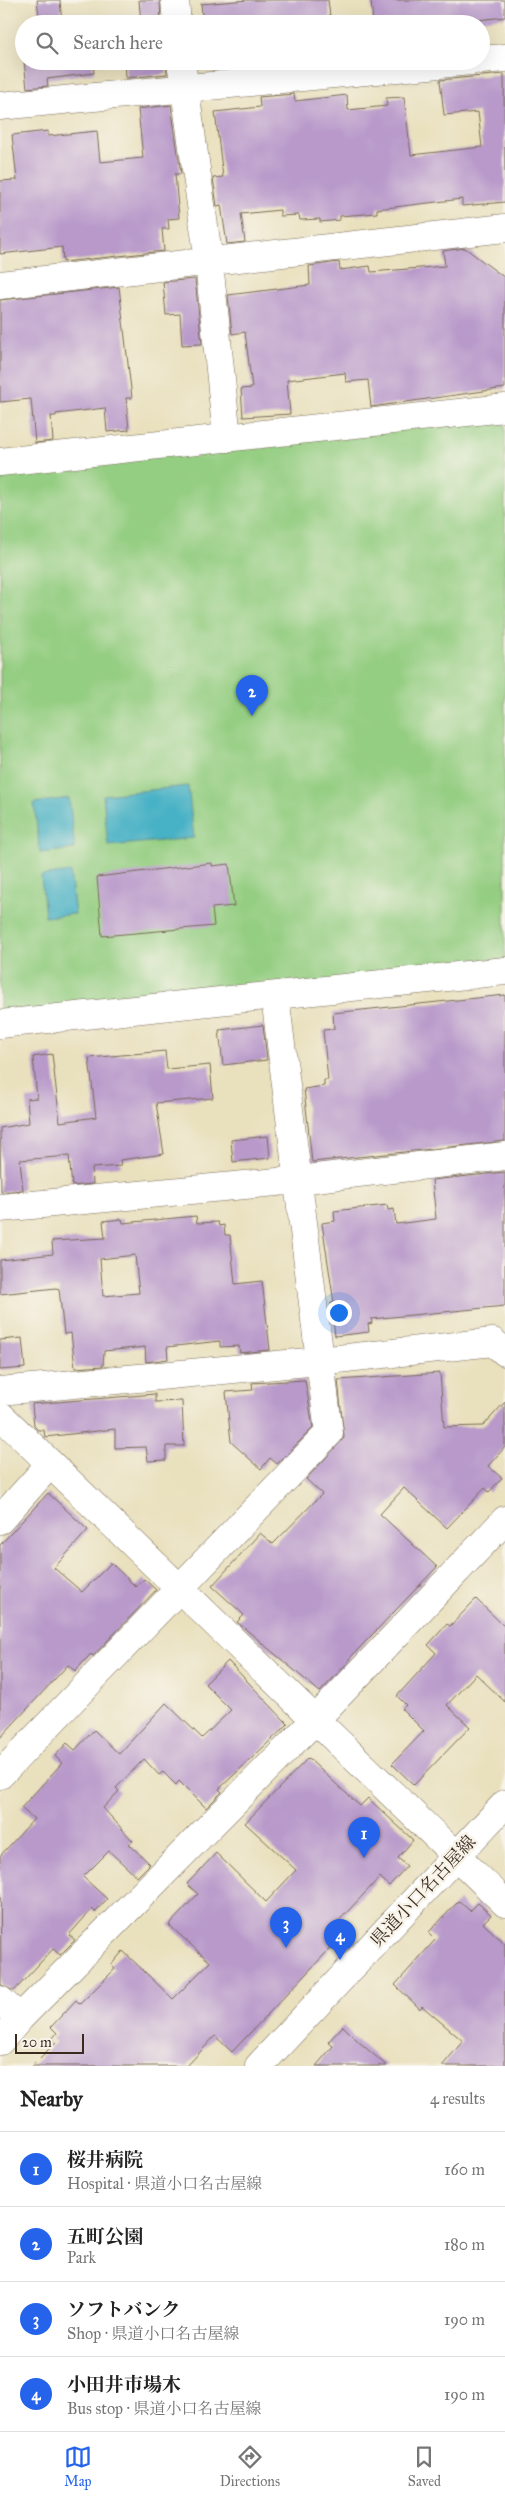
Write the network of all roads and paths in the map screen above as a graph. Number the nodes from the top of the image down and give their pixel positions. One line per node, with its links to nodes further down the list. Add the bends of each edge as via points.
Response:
1 (175, 0): 2 (street)
2 (176, 15)
3 (505, 58): 4 (street)
4 (490, 59)
5 (182, 70): 7 (street)
6 (375, 70): 7 (street)
7 (183, 88): 8 (street); 10 (street)
8 (0, 106)
9 (505, 228): 10 (street)
10 (209, 262): 11 (street); 13 (street)
11 (0, 285)
12 (505, 408): 13 (street)
13 (227, 438): 14 (street)
14 (0, 462)
15 (505, 971): 16 (street)
16 (275, 996): 17 (street); 19 (street)
17 (0, 1024)
18 (505, 1156): 19 (street)
19 (298, 1180): 20 (street); 22 (street)
20 (0, 1208)
21 (505, 1352): 22 (street, via 493,1342)
22 (319, 1361): 23 (street); 28 (street, via 329,1433)
23 (0, 1391)
24 (0, 1415): 25 (street)
25 (50, 1464): 26 (street); 28 (street)
26 (0, 1520)
27 (505, 1520): 29 (street)
28 (180, 1589): 29 (street); 30 (street)
29 (316, 1719): 32 (street); 35 (street)
30 (0, 1776)
31 (505, 1804): 32 (street, 県道小口名古屋線)
32 (456, 1856): 33 (street); 37 (street, 県道小口名古屋線)
33 (505, 1903)
34 (0, 2000): 35 (street)
35 (20, 2018): 36 (street)
36 (0, 2041)
37 (259, 2066)

